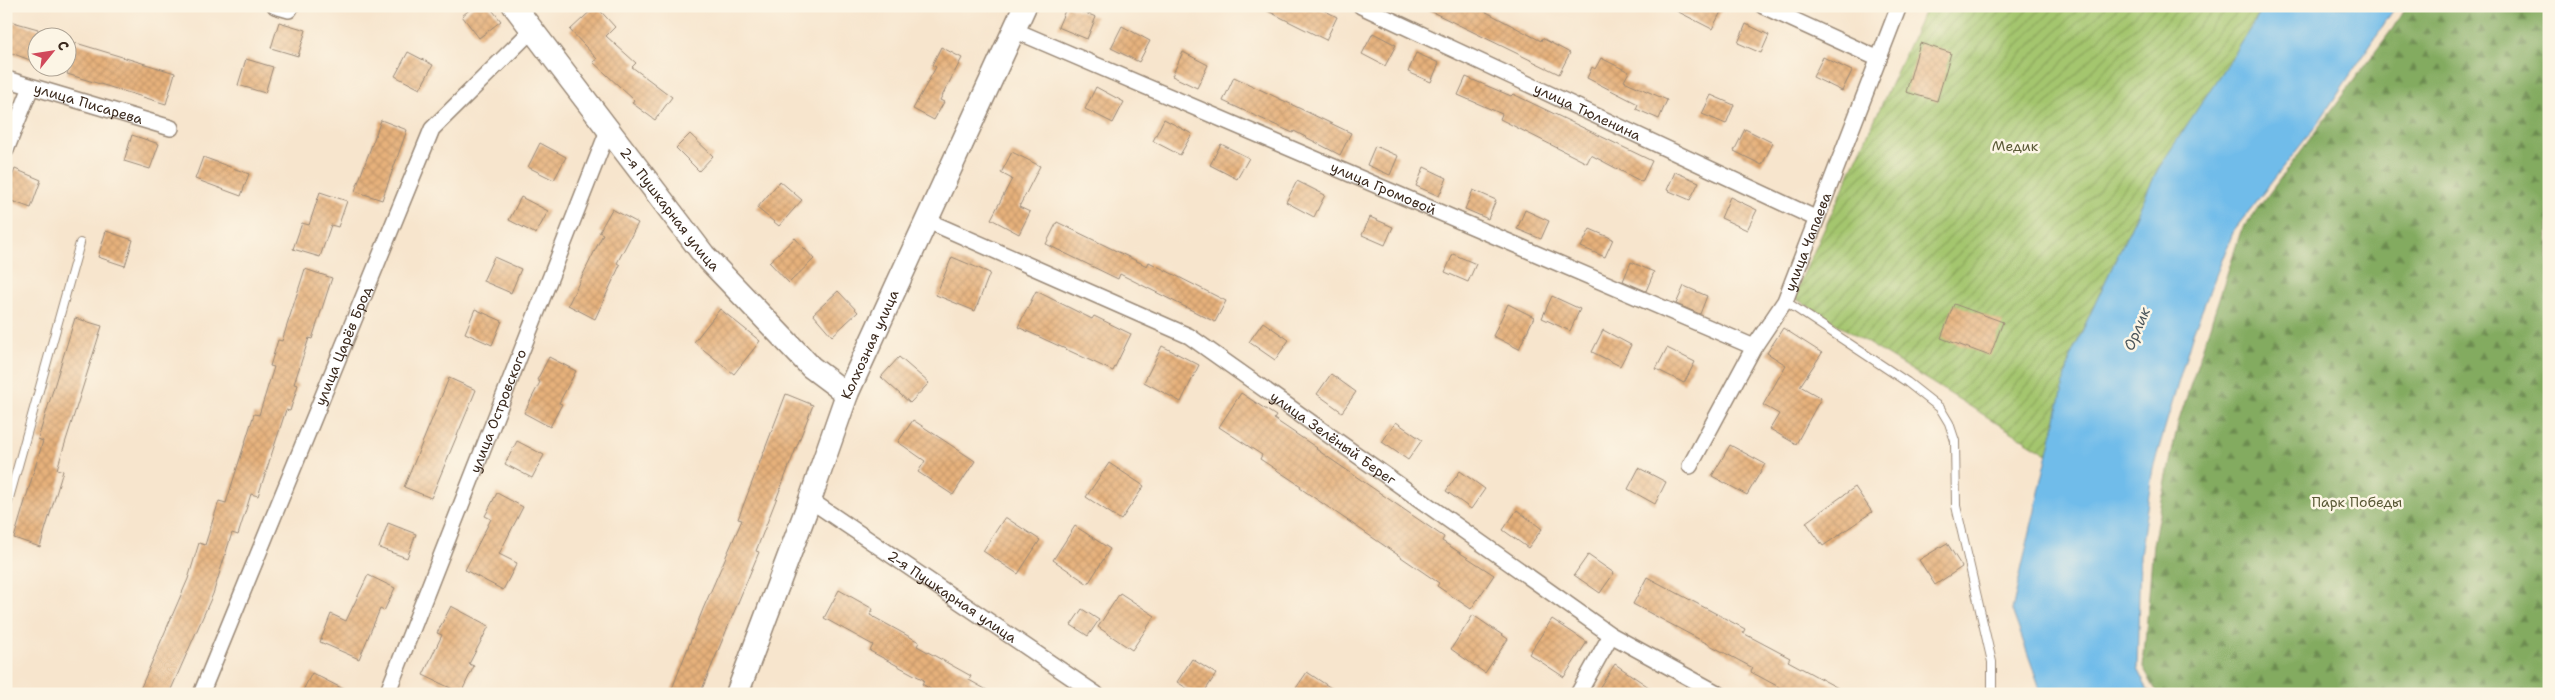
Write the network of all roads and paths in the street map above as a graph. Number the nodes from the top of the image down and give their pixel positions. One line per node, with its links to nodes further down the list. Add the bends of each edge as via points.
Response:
1 (276, 6): 2 (street, via 289,10)
2 (291, 6)
3 (514, 6): 8 (main road, 2-я Пушкарная улица)
4 (1025, 6): 9 (main road, Колхозная улица)
5 (1361, 6): 16 (street, улица Тюленина)
6 (1763, 6): 10 (street)
7 (1899, 6): 10 (street, улица Чапаева)
8 (532, 29): 14 (main road, 2-я Пушкарная улица); 26 (street, улица Царёв Брод, via 432,129)
9 (1014, 30): 17 (main road, Колхозная улица); 20 (street, улица Громовой)
10 (1879, 59): 16 (street, улица Чапаева)
11 (6, 79): 12 (street, улица Писарева)
12 (31, 87): 13 (street, улица Писарева); 15 (street)
13 (171, 128)
14 (608, 128): 21 (main road, 2-я Пушкарная улица, via 704,255 811,367); 27 (street, улица Островского)
15 (6, 150)
16 (1815, 218): 19 (street, улица Чапаева)
17 (928, 221): 21 (main road, Колхозная улица); 25 (street, улица Зелёный Берег, via 1189,336)
18 (80, 243): 24 (lane)
19 (1784, 301): 20 (street, улица Чапаева); 32 (lane, via 1907,382 1940,408 1949,423 1955,441 1956,506 1992,662)
20 (1754, 347): 22 (street, улица Чапаева)
21 (847, 394): 23 (main road, Колхозная улица)
22 (1690, 466)
23 (810, 500): 28 (main road, Колхозная улица); 29 (street, 2-я Пушкарная улица)
24 (6, 509)
25 (1611, 635): 30 (street); 31 (street, улица Зелёный Берег)
26 (201, 694)
27 (387, 694)
28 (737, 694)
29 (1096, 694)
30 (1578, 694)
31 (1719, 694)
32 (1992, 694)

